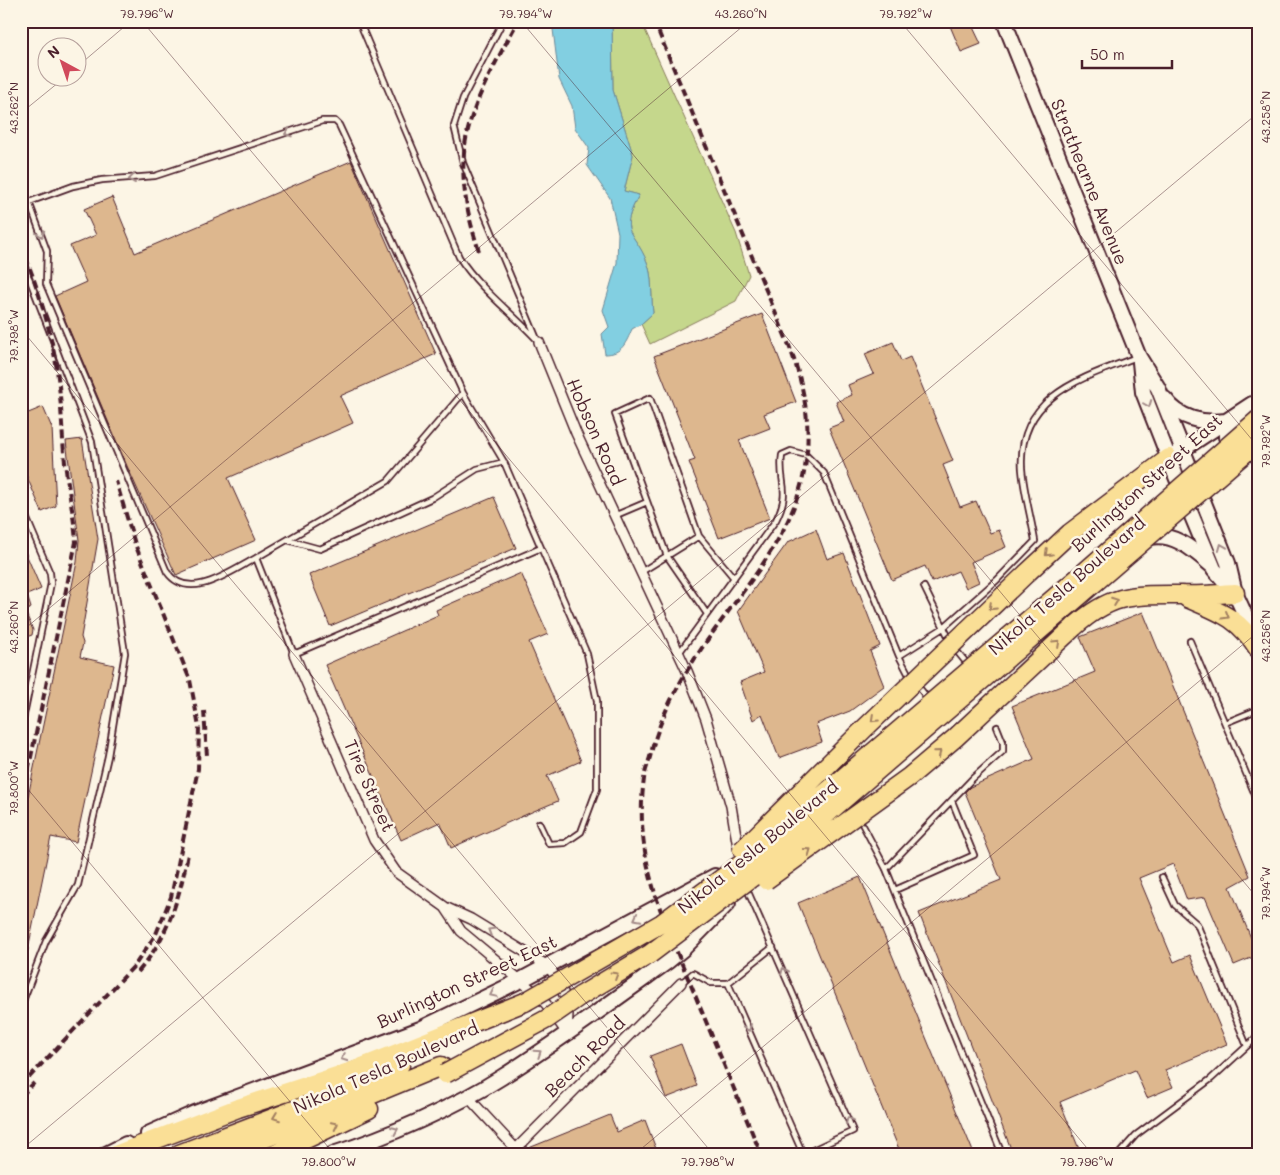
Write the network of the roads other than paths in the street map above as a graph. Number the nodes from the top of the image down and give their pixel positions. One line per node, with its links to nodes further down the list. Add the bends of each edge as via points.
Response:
1 (359, 21): 5 (lane, Hobson Road, via 459,257 475,279)
2 (503, 21): 5 (lane, via 463,98 454,126 462,163)
3 (1004, 21): 6 (main road, Strathearne Avenue)
4 (21, 257): 69 (lane, via 92,442 126,653 108,756 78,885 46,942)
5 (539, 342): 23 (street, Hobson Road)
6 (1139, 357): 7 (main road, Strathearne Avenue); 15 (main road, Strathearne Avenue, one-way to 15, via 1144,392); 38 (lane, via 1067,385 1046,402 1034,418 1025,437 1022,459 1035,540 997,580)
7 (1158, 388): 12 (main road, via 1168,403 1187,416 1204,422); 15 (main road, Strathearne Avenue)
8 (463, 393): 16 (lane); 25 (lane, via 388,481); 29 (lane, one-way to 29, via 353,154 335,122 322,121 155,176 102,180 73,186 29,202 46,251 46,284 172,580 198,586)
9 (1259, 400): 12 (main road)
10 (1259, 408): 17 (main road, Burlington Street East)
11 (1259, 419): 63 (highway, Nikola Tesla Boulevard, bridge, via 748,859 670,918)
12 (1226, 421): 15 (main road)
13 (1259, 432): 19 (main road, Burlington Street East)
14 (1259, 441): 64 (highway, Nikola Tesla Boulevard, bridge, via 764,870)
15 (1176, 454): 17 (main road, Strathearne Avenue); 18 (main road, Strathearne Avenue); 63 (highway, one-way to 63, bridge, via 1070,533 696,893)
16 (504, 462): 25 (lane, via 477,469 432,498 320,549); 26 (lane)
17 (1190, 468): 18 (main road, Burlington Street East); 19 (main road, Strathearne Avenue)
18 (1177, 480): 20 (main road, Strathearne Avenue); 36 (main road, Burlington Street East, via 1074,574)
19 (1197, 485): 20 (main road, Burlington Street East); 34 (main road, Strathearne Avenue, one-way to 19, via 1228,563)
20 (1184, 497): 27 (main road, Burlington Street East); 30 (main road, Strathearne Avenue)
21 (647, 502): 23 (lane); 24 (lane, via 615,414 650,398); 28 (lane)
22 (21, 505): 50 (lane, via 50,572 51,583)
23 (614, 516): 31 (street, Hobson Road)
24 (699, 536): 28 (lane); 32 (lane)
25 (287, 540): 29 (lane)
26 (541, 548): 43 (lane); 54 (lane, via 587,654 597,701 596,789 581,832 566,843 550,844)
27 (1119, 553): 30 (main road, via 1148,538 1169,538 1195,551); 36 (main road, Burlington Street East)
28 (667, 556): 31 (lane); 37 (lane)
29 (256, 558): 43 (lane)
30 (1214, 569): 34 (main road, Strathearne Avenue)
31 (641, 572): 42 (street, Hobson Road)
32 (734, 578): 37 (lane); 44 (lane, via 784,504 786,490 782,455 791,451 806,455 824,473)
33 (924, 587): 38 (lane)
34 (1235, 593): 35 (highway); 40 (main road, Strathearne Avenue)
35 (1182, 596): 41 (highway, one-way to 41, via 1227,615 1244,629); 64 (highway, one-way to 35, bridge, via 768,879 909,777 1100,607 1118,599 1144,594)
36 (1043, 612): 45 (main road, Burlington Street East)
37 (707, 614): 42 (lane)
38 (943, 628): 44 (lane); 45 (lane)
39 (1190, 641): 48 (lane)
40 (1259, 644)
41 (1259, 650)
42 (679, 653): 56 (street, Hobson Road, via 708,728 731,806)
43 (294, 654): 61 (street, Tire Street, via 383,857 396,872)
44 (899, 656): 46 (lane, via 908,675)
45 (974, 673): 46 (main road, Burlington Street East)
46 (936, 708): 51 (main road, Burlington Street East)
47 (1259, 709): 48 (lane)
48 (1225, 723): 53 (lane)
49 (997, 727): 52 (lane, via 1003,751)
50 (21, 729)
51 (843, 790): 55 (main road, Burlington Street East); 57 (lane)
52 (952, 801): 57 (lane); 60 (lane, via 974,856)
53 (1259, 804)
54 (540, 823)
55 (802, 826): 56 (main road, Burlington Street East); 59 (main road, Burlington Street East)
56 (741, 862): 59 (street, Hobson Road); 65 (main road, Burlington Street East, one-way to 65)
57 (886, 869): 60 (lane)
58 (1162, 877): 72 (lane, via 1175,906 1197,924)
59 (745, 885): 62 (lane); 70 (main road, Burlington Street East, via 677,954)
60 (895, 890): 83 (lane)
61 (445, 907): 65 (street, Tire Street, one-way to 61, via 471,919); 66 (street, Tire Street, via 461,932)
62 (773, 947): 68 (lane); 82 (lane, one-way to 62, via 853,1131)
63 (619, 948): 73 (highway, Nikola Tesla Boulevard, bridge)
64 (650, 954): 73 (highway, Nikola Tesla Boulevard, one-way to 64, bridge, via 547,1019)
65 (548, 966): 66 (main road, Burlington Street East); 70 (street, Tire Street, via 564,997 568,1014)
66 (521, 980): 70 (street, Tire Street, via 546,1004); 76 (main road, Burlington Street East, one-way to 76, via 420,1029 195,1113)
67 (681, 983): 68 (lane, via 694,973 711,983); 75 (street, Beach Road)
68 (728, 983): 82 (lane, one-way to 82)
69 (21, 1006)
70 (567, 1033): 74 (main road, Burlington Street East, one-way to 70, via 501,1078)
71 (1259, 1035): 72 (lane)
72 (1247, 1046): 84 (lane, via 1211,1079 1136,1135)
73 (437, 1058): 77 (highway, via 352,1071 184,1127); 78 (highway, Nikola Tesla Boulevard, one-way to 78); 79 (highway, Nikola Tesla Boulevard); 80 (highway, one-way to 73)
74 (467, 1096): 75 (street); 81 (main road, Burlington Street East, one-way to 74)
75 (513, 1152)
76 (106, 1154)
77 (118, 1154)
78 (179, 1154)
79 (227, 1154)
80 (275, 1154)
81 (333, 1154)
82 (804, 1154)
83 (1002, 1154)
84 (1118, 1154)

